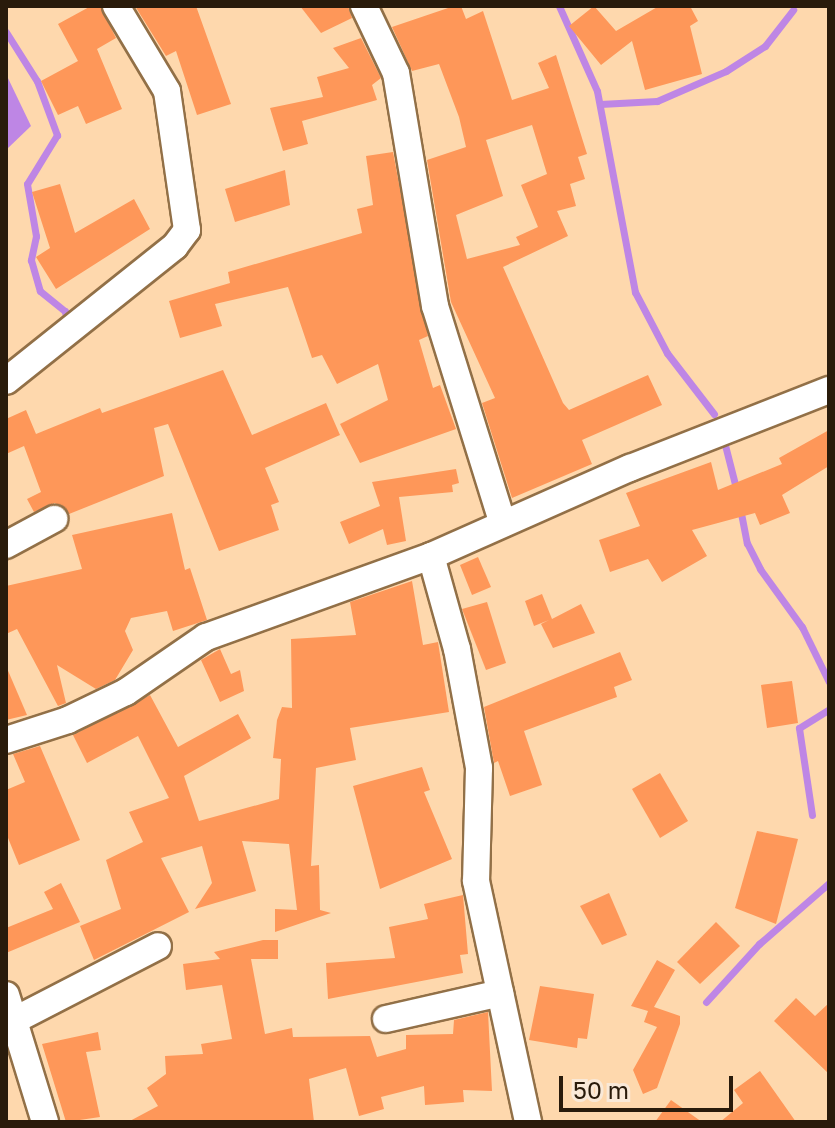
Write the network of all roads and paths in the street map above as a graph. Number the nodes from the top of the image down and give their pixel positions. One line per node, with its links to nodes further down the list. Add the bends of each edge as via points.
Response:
1 (116, 6): 3 (street, via 171,104 172,147 187,230 175,246)
2 (364, 6): 6 (street, via 396,73 435,306)
3 (7, 378)
4 (829, 390): 6 (street)
5 (54, 519): 7 (street)
6 (503, 524): 8 (street)
7 (6, 545)
8 (431, 556): 9 (street, via 206,637 126,692 68,720); 11 (street, via 457,649 479,768 476,881)
9 (6, 740)
10 (158, 946): 14 (street)
11 (500, 993): 13 (street); 16 (street)
12 (6, 995): 14 (street)
13 (386, 1019)
14 (13, 1021): 15 (street)
15 (45, 1122)
16 (528, 1122)

